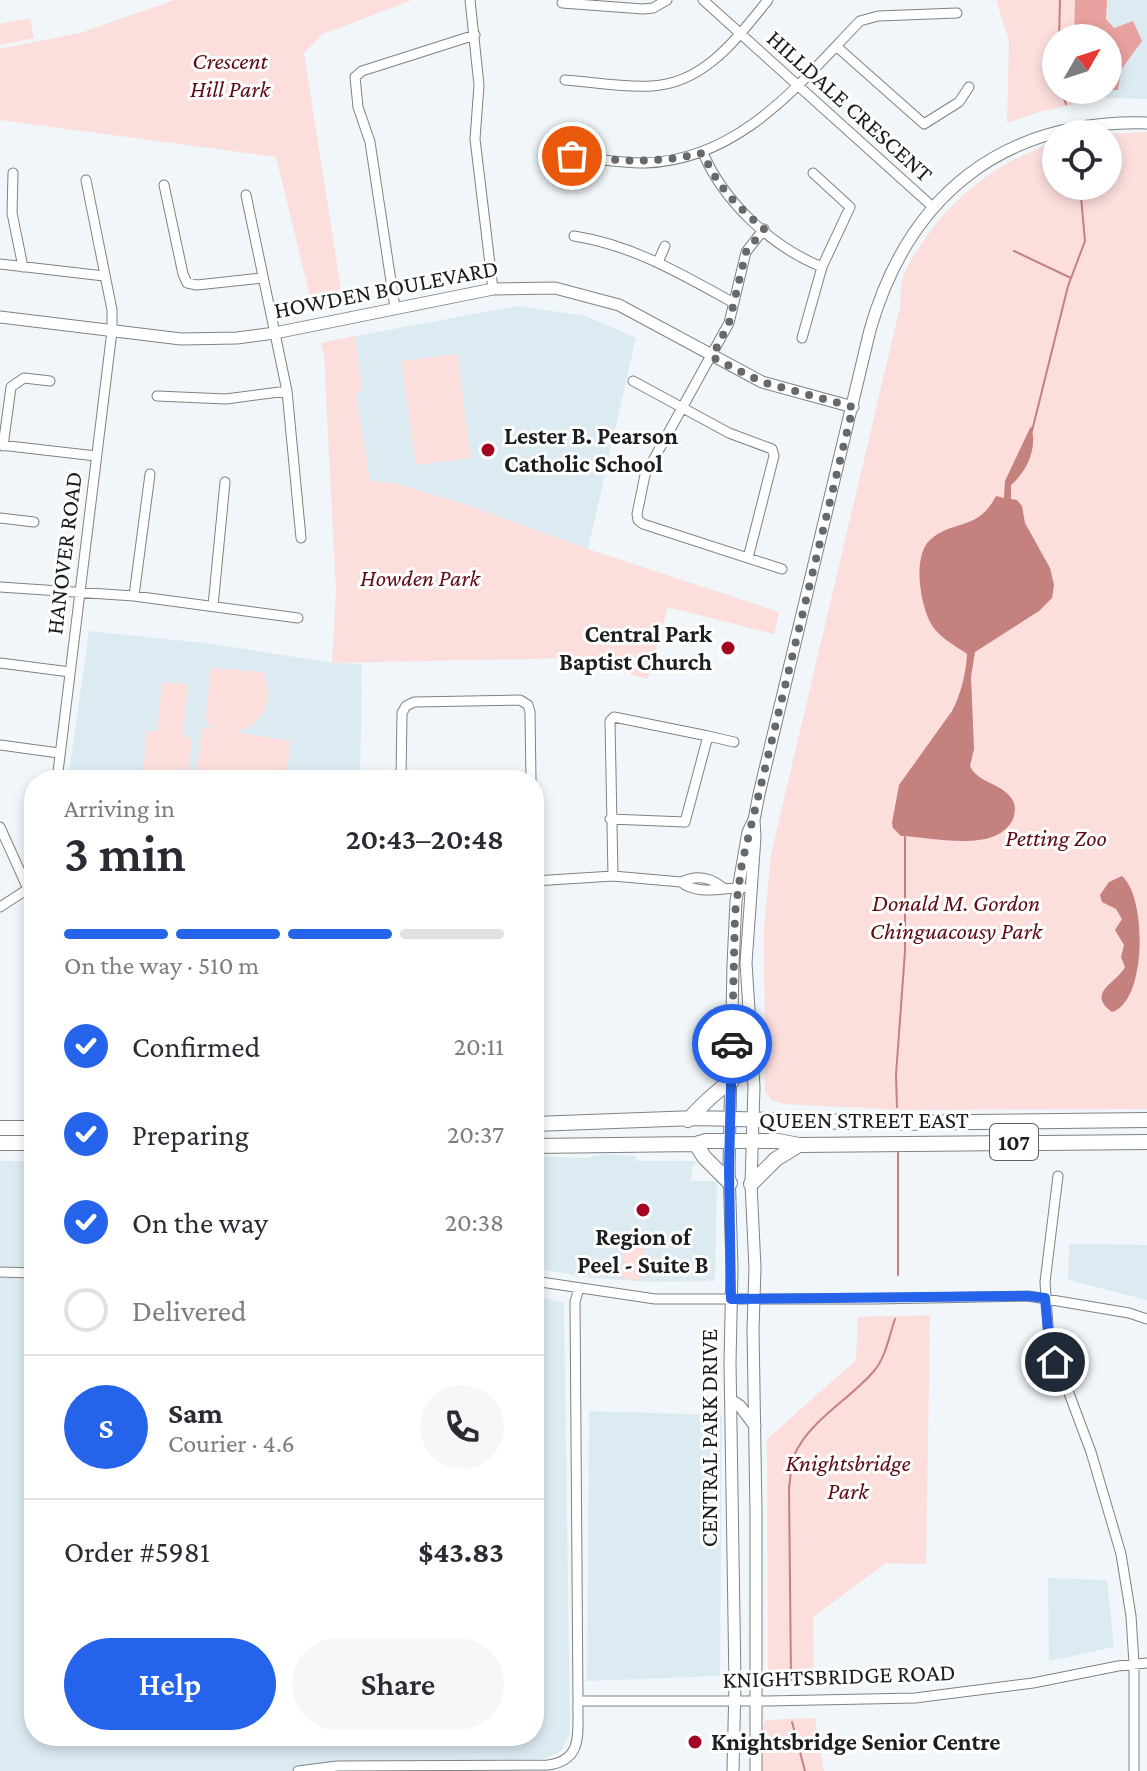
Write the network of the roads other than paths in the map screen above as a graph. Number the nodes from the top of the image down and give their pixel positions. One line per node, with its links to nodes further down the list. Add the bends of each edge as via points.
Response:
1 (470, 0): 8 (street)
2 (667, 0): 5 (street, via 643,9)
3 (703, 0): 7 (street, HILLDALE CRESCENT)
4 (768, 0): 7 (street)
5 (562, 3)
6 (957, 13): 9 (street, via 869,17)
7 (740, 34): 10 (street, via 712,63 681,80 651,86); 11 (street, HILLDALE CRESCENT)
8 (475, 35): 31 (street, via 475,139); 33 (street, via 355,77)
9 (836, 46): 11 (street); 12 (street, via 924,124 959,102)
10 (565, 80)
11 (798, 85): 14 (street, via 759,121); 21 (street, HILLDALE CRESCENT)
12 (969, 87)
13 (1147, 123): 21 (street, CENTRAL PARK DRIVE, via 1078,126 1015,146 975,169)
14 (703, 153): 15 (street, via 644,163); 22 (street, via 726,195)
15 (572, 156)
16 (13, 173): 27 (street, via 12,213)
17 (813, 173): 28 (street, via 850,207)
18 (86, 180): 29 (street, HANOVER ROAD)
19 (164, 185): 30 (street, via 187,283)
20 (246, 195): 30 (street)
21 (934, 208): 43 (street, CENTRAL PARK DRIVE, via 880,295)
22 (764, 229): 28 (street, via 788,250); 32 (street, via 746,252)
23 (574, 236): 25 (street, via 603,240)
24 (665, 246): 25 (street)
25 (658, 262): 32 (street)
26 (0, 264): 27 (street)
27 (23, 267): 29 (street)
28 (822, 267): 37 (street)
29 (104, 276): 35 (street, HANOVER ROAD)
30 (262, 278): 36 (street)
31 (493, 289): 33 (street, HOWDEN BOULEVARD); 38 (street, HOWDEN BOULEVARD, via 555,288 598,298)
32 (734, 303): 38 (street)
33 (395, 308): 36 (street, HOWDEN BOULEVARD)
34 (0, 317): 35 (street, HOWDEN BOULEVARD)
35 (112, 331): 36 (street, HOWDEN BOULEVARD, via 207,340); 46 (street, HANOVER ROAD)
36 (275, 333): 41 (street)
37 (802, 338)
38 (712, 357): 43 (street, HOWDEN BOULEVARD, via 762,382); 44 (street)
39 (50, 381): 45 (street, via 24,378 11,387)
40 (633, 381): 44 (street)
41 (287, 391): 42 (street, via 226,399); 51 (street)
42 (157, 396)
43 (853, 407): 73 (street, CENTRAL PARK DRIVE, via 754,820)
44 (682, 409): 52 (street, via 772,449); 52 (street, via 645,475 638,520)
45 (2, 445): 46 (street)
46 (96, 456): 55 (street, HANOVER ROAD)
47 (150, 474): 56 (street)
48 (225, 482): 57 (street)
49 (0, 518): 50 (street)
50 (34, 522)
51 (301, 538)
52 (748, 558): 53 (street)
53 (782, 569)
54 (0, 587): 55 (street)
55 (79, 593): 56 (street); 60 (street, HANOVER ROAD)
56 (134, 596): 57 (street)
57 (213, 606): 58 (street)
58 (298, 618)
59 (0, 663): 60 (street)
60 (70, 672): 64 (street, HANOVER ROAD)
61 (708, 736): 62 (street); 68 (street, via 685,822); 68 (street, via 614,717)
62 (734, 742)
63 (0, 745): 64 (street)
64 (59, 753): 65 (street, HANOVER ROAD)
65 (58, 770)
66 (401, 770): 67 (street, via 406,706 520,700 530,712)
67 (531, 770)
68 (610, 819): 71 (street)
69 (0, 827): 70 (street)
70 (24, 873)
71 (613, 876): 72 (street); 73 (street, via 681,882 692,877)
72 (544, 880)
73 (744, 888): 76 (street, CENTRAL PARK DRIVE, via 735,913); 79 (street, CENTRAL PARK DRIVE)
74 (24, 892): 75 (street)
75 (0, 907)
76 (732, 1081): 78 (street, CENTRAL PARK DRIVE); 80 (main road)
77 (544, 1117): 83 (main road)
78 (731, 1119): 79 (main road, QUEEN STREET EAST / 107); 80 (main road, QUEEN STREET EAST / 107); 86 (street, CENTRAL PARK DRIVE)
79 (753, 1119): 81 (main road, QUEEN STREET EAST / 107); 87 (street, CENTRAL PARK DRIVE)
80 (688, 1120): 83 (main road, QUEEN STREET EAST / 107)
81 (1147, 1120)
82 (544, 1124): 83 (main road, QUEEN STREET EAST / 107)
83 (555, 1124)
84 (0, 1128): 85 (main road)
85 (24, 1128)
86 (730, 1141): 87 (main road, QUEEN STREET EAST / 107); 91 (main road, QUEEN STREET EAST / 107); 95 (street, CENTRAL PARK DRIVE)
87 (752, 1141): 92 (main road, QUEEN STREET EAST / 107); 96 (street, CENTRAL PARK DRIVE)
88 (1147, 1142): 92 (main road, QUEEN STREET EAST / 107)
89 (0, 1143): 90 (main road)
90 (24, 1143)
91 (696, 1144): 93 (main road, QUEEN STREET EAST / 107); 95 (main road)
92 (799, 1145): 96 (main road)
93 (544, 1146)
94 (1058, 1176): 101 (street)
95 (730, 1183): 102 (street, CENTRAL PARK DRIVE)
96 (751, 1184): 103 (street, CENTRAL PARK DRIVE)
97 (0, 1272): 98 (street)
98 (24, 1273)
99 (544, 1283): 100 (street)
100 (579, 1288): 102 (street, via 642,1298); 109 (street)
101 (1045, 1298): 103 (street); 104 (street); 108 (street, via 1055,1362 1091,1452 1121,1554)
102 (731, 1299): 103 (street); 105 (street, CENTRAL PARK DRIVE)
103 (754, 1299): 106 (street, CENTRAL PARK DRIVE)
104 (1147, 1319)
105 (731, 1400): 106 (street); 110 (street, CENTRAL PARK DRIVE)
106 (755, 1426): 111 (street, CENTRAL PARK DRIVE)
107 (1147, 1663): 108 (street, KNIGHTSBRIDGE ROAD)
108 (1134, 1664): 111 (street, KNIGHTSBRIDGE ROAD, via 915,1698); 116 (street)
109 (578, 1701): 110 (street, KNIGHTSBRIDGE ROAD); 112 (street, via 576,1747 562,1763)
110 (735, 1701): 111 (street, KNIGHTSBRIDGE ROAD); 114 (street, CENTRAL PARK DRIVE)
111 (756, 1701): 115 (street, CENTRAL PARK DRIVE)
112 (434, 1769): 113 (street, via 337,1766)
113 (298, 1771)
114 (733, 1771)
115 (756, 1771)
116 (1134, 1771)

